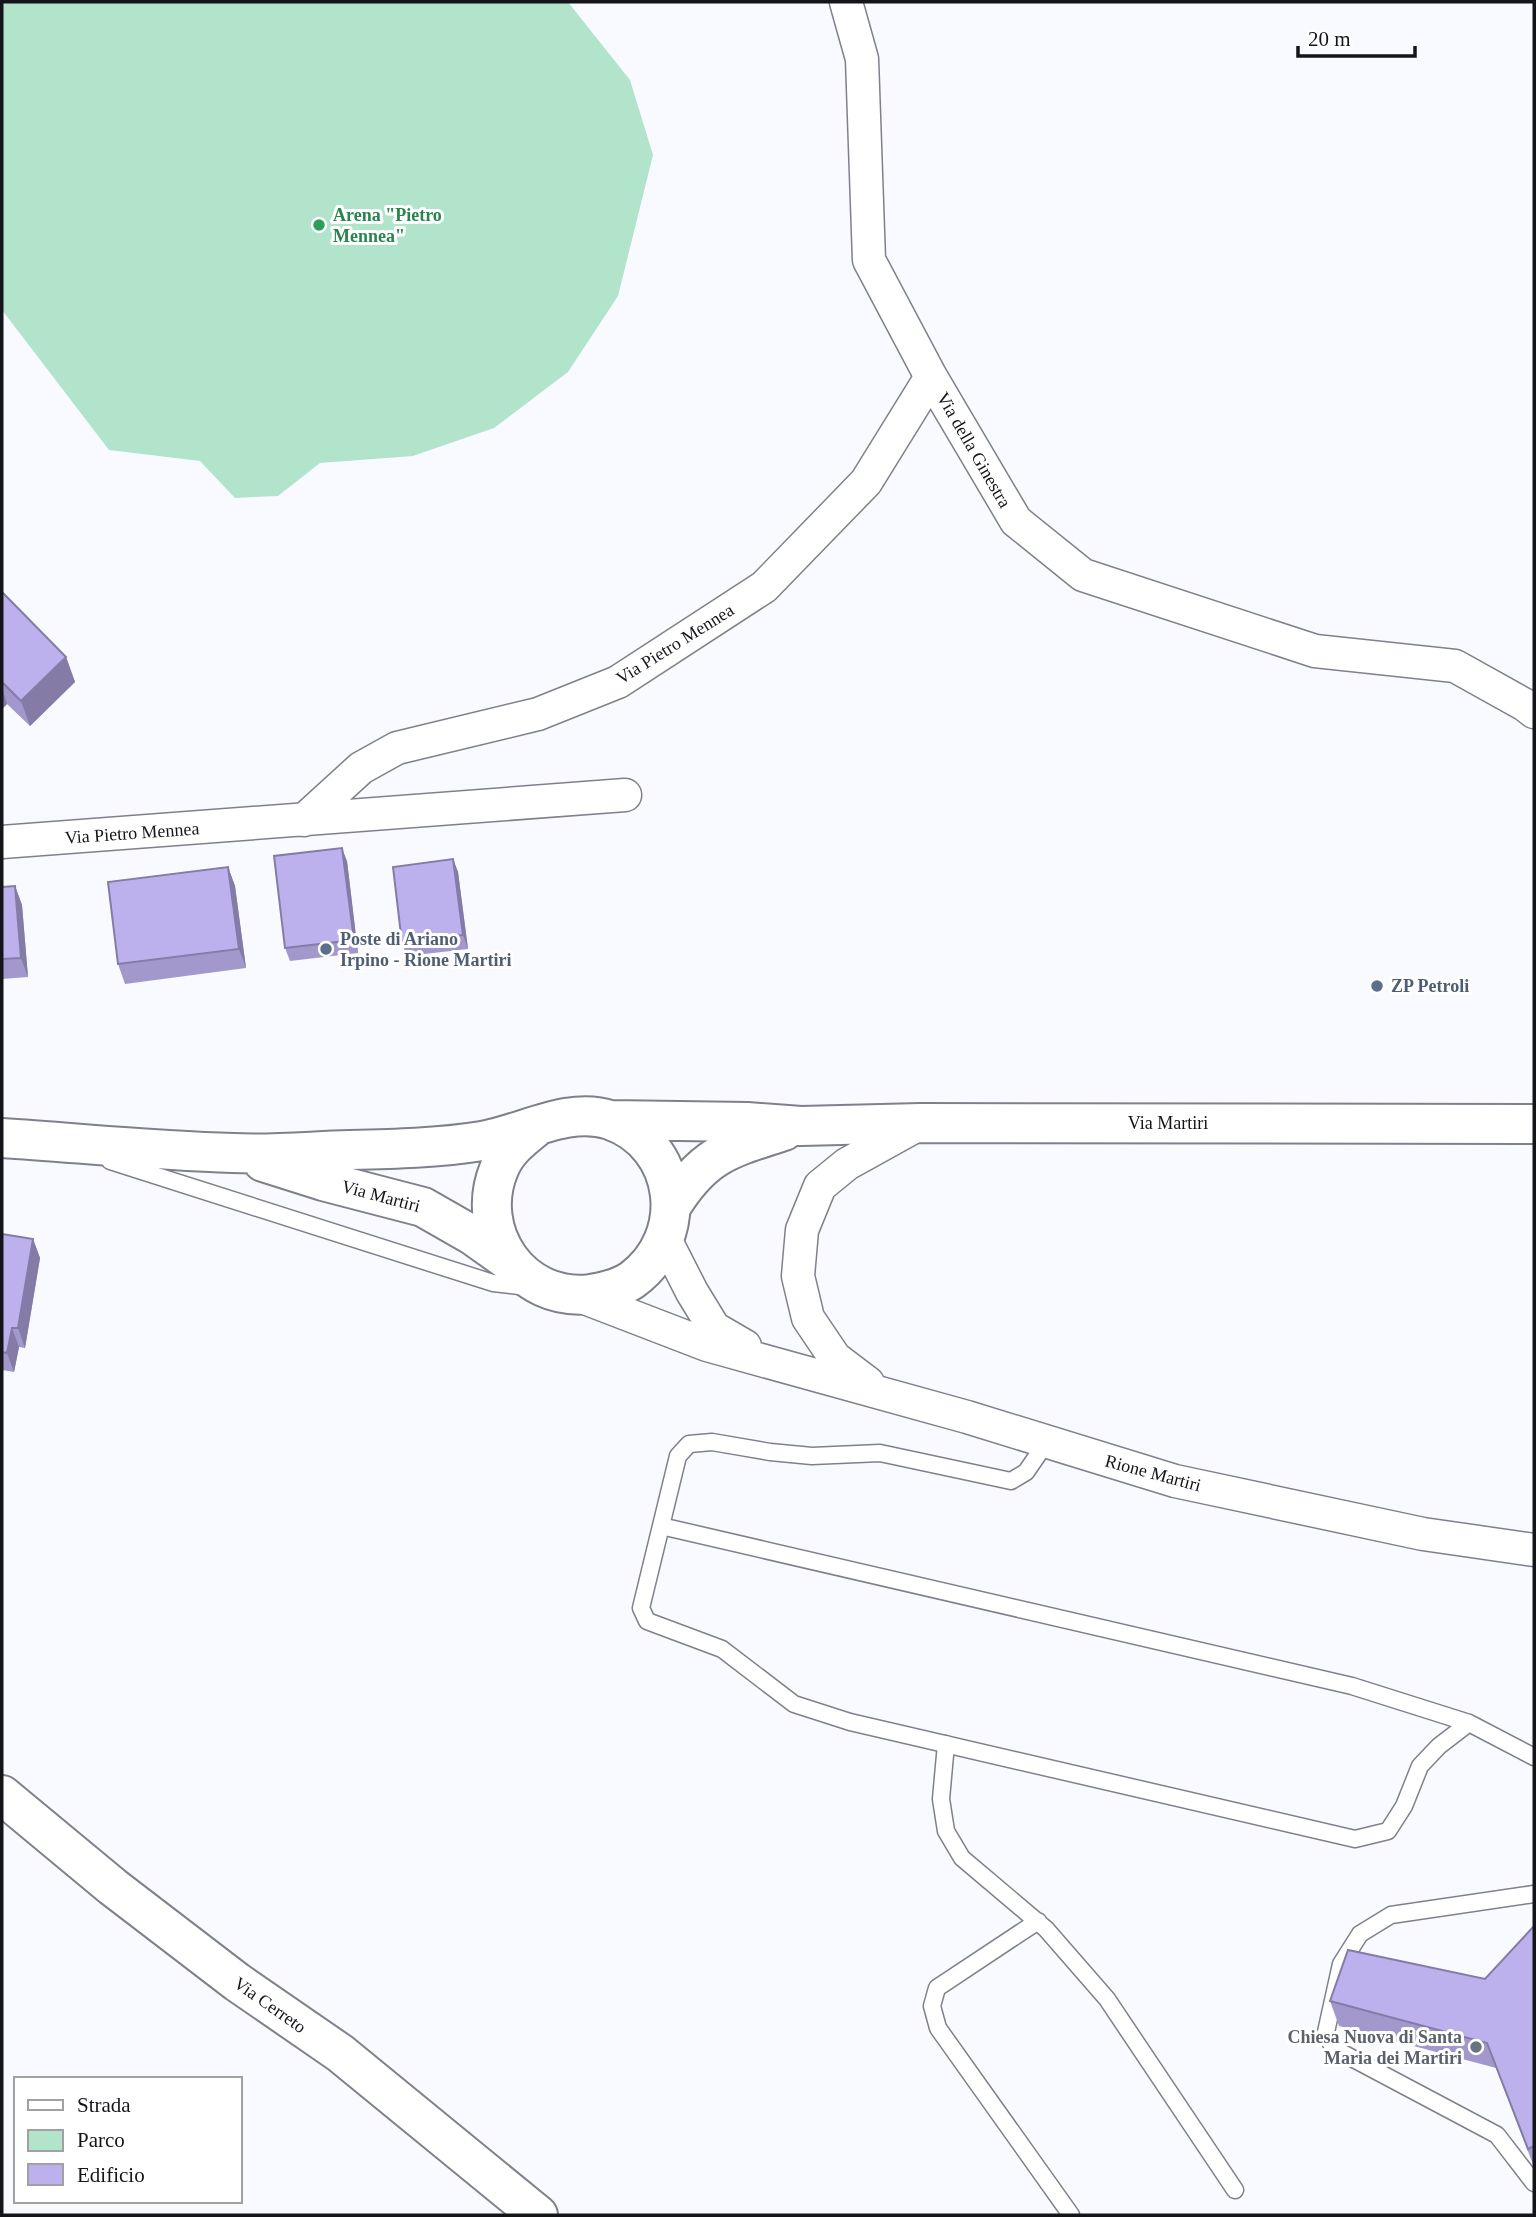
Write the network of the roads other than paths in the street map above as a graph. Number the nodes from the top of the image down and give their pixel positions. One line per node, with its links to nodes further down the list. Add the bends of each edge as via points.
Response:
1 (846, 2): 2 (street, Via della Ginestra, via 862,59 869,260)
2 (931, 377): 3 (street, Via della Ginestra, via 1016,521 1083,575 1315,651 1455,666); 5 (street, Via Pietro Mennea, via 866,482 764,587 618,682 538,714 397,748 361,768)
3 (1534, 712)
4 (625, 795): 5 (street, Via Pietro Mennea)
5 (304, 820): 6 (street, Via Pietro Mennea)
6 (2, 842)
7 (611, 1120): 10 (main road, Via Martiri); 11 (main road, Via Martiri, via 559,1118); 15 (main road, Via Martiri, via 655,1153 668,1179)
8 (921, 1123): 9 (main road, Via Martiri); 10 (main road, Via Martiri); 19 (street, via 848,1164 820,1186 802,1230 798,1276 808,1318 835,1358)
9 (1534, 1124)
10 (802, 1126): 15 (main road, Via Martiri, via 718,1154 687,1181)
11 (535, 1128): 14 (main road, Via Martiri, via 482,1141 399,1149); 16 (main road, Via Martiri, via 514,1145 492,1192 492,1219 499,1244)
12 (2, 1138): 13 (main road, Via Martiri)
13 (48, 1141): 14 (main road, Via Martiri); 17 (lane, via 493,1283)
14 (235, 1153): 16 (main road, Via Martiri, via 423,1207)
15 (668, 1223): 17 (main road, Via Martiri, via 651,1262 630,1281 604,1292); 18 (street, Rione Martiri, via 692,1292 714,1328)
16 (514, 1266): 17 (main road, Via Martiri, via 531,1280)
17 (563, 1293): 18 (street, Rione Martiri)
18 (780, 1366): 19 (street, Rione Martiri)
19 (881, 1393): 20 (street, Rione Martiri)
20 (1046, 1443): 21 (lane, via 1026,1472 1011,1480 880,1453 811,1456 712,1442 689,1444 678,1456); 22 (street, Rione Martiri, via 1175,1481 1423,1534)
21 (661, 1526): 23 (lane, via 1352,1686); 24 (lane, via 641,1608 647,1621 722,1649 794,1704)
22 (1534, 1550)
23 (1469, 1723): 24 (lane, via 1420,1766 1388,1831 1355,1839); 25 (lane)
24 (946, 1744): 28 (lane, via 941,1799 946,1831 962,1858)
25 (1534, 1757)
26 (2, 1795): 31 (main road, Via Cerreto, via 237,1982 340,2053)
27 (1534, 1894): 29 (lane, via 1391,1915 1360,1934 1341,1964 1326,2032 1333,2048 1497,2135)
28 (1038, 1922): 30 (lane, via 1107,1999); 32 (lane, via 937,1988 932,2006 938,2028)
29 (1534, 2183)
30 (1235, 2190)
31 (538, 2215)
32 (1071, 2215)

